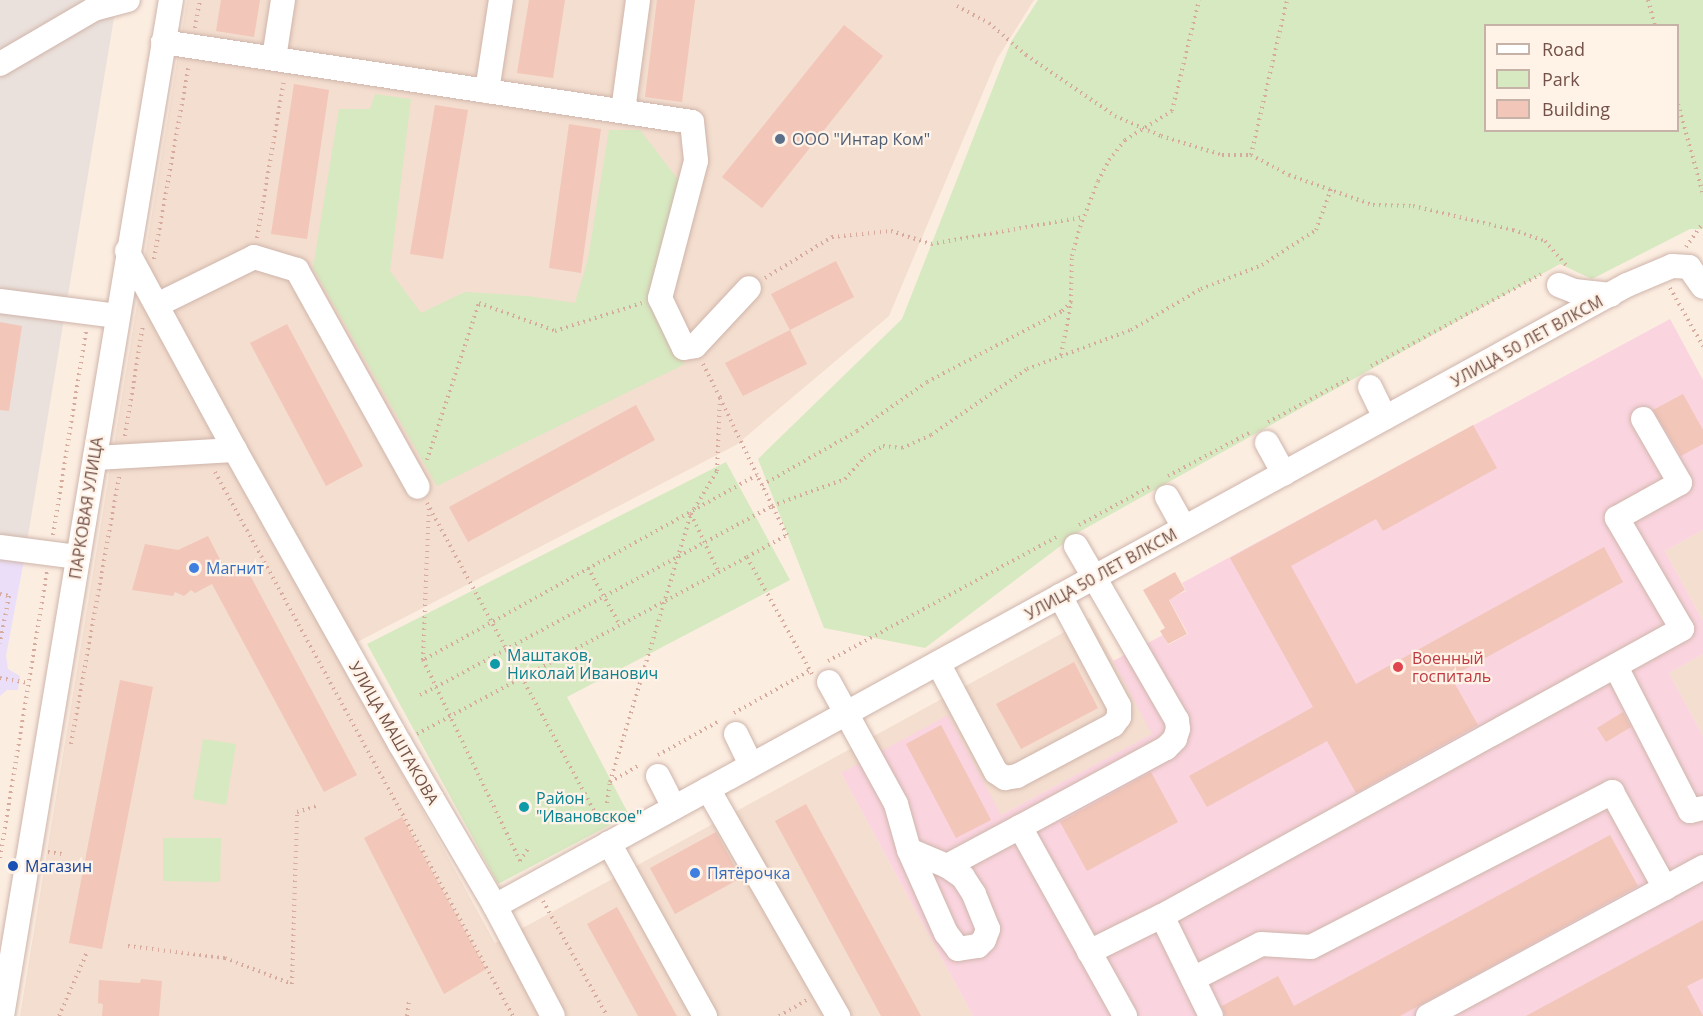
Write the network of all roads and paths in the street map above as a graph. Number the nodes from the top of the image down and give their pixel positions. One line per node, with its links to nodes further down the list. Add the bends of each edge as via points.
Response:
1 (128, 0): 15 (street, via 94,9)
2 (171, 0): 12 (street, ПАРКОВАЯ УЛИЦА)
3 (200, 0): 13 (path)
4 (283, 0): 14 (street)
5 (501, 0): 16 (street)
6 (638, 0): 17 (street)
7 (1199, 0): 19 (path, via 1172,111)
8 (1287, 0): 20 (path)
9 (1648, 0): 11 (path)
10 (957, 6): 19 (path, via 989,23 1072,89 1115,116)
11 (1654, 24)
12 (163, 42): 13 (street); 24 (street, ПАРКОВАЯ УЛИЦА)
13 (192, 46): 14 (street); 30 (path)
14 (281, 59): 16 (street); 25 (path)
15 (0, 64)
16 (488, 91): 17 (street)
17 (623, 111): 31 (street, via 692,122 696,161)
18 (1679, 111): 22 (path)
19 (1146, 127): 20 (path, via 1161,136 1222,155); 23 (path, via 1125,140 1109,160)
20 (1251, 155): 21 (path, via 1289,176)
21 (1331, 189): 26 (path, via 1373,205 1413,206 1545,241); 38 (path, via 1316,230 1262,265 1201,289 1131,330)
22 (1703, 194)
23 (1084, 217): 28 (path, via 931,244 891,231 832,237); 33 (path, via 1072,256)
24 (127, 251): 30 (street, УЛИЦА МАШТАКОВА); 35 (street, ПАРКОВАЯ УЛИЦА)
25 (254, 257): 30 (street); 52 (street, via 297,270)
26 (1559, 272): 29 (street, via 1574,291); 39 (path)
27 (1703, 287): 29 (street, УЛИЦА 50 ЛЕТ ВЛКСМ, via 1689,267 1671,266)
28 (749, 288): 36 (street)
29 (1619, 290): 37 (path, via 1670,286); 41 (street, УЛИЦА 50 ЛЕТ ВЛКСМ)
30 (153, 298): 44 (street, УЛИЦА МАШТАКОВА); 45 (path)
31 (660, 298): 36 (street, via 684,348); 52 (path, via 555,331 479,303)
32 (0, 301): 34 (street)
33 (1071, 302): 38 (path); 50 (path, via 1062,311 927,382 857,431)
34 (89, 313): 35 (street); 59 (path)
35 (117, 316): 46 (street, ПАРКОВАЯ УЛИЦА)
36 (695, 346): 40 (path)
37 (1703, 346)
38 (1061, 356): 53 (path, via 1028,369 931,435 902,448 883,446 864,458 845,480)
39 (1364, 377): 41 (street); 43 (path)
40 (720, 398): 49 (path); 54 (path, via 717,471)
41 (1385, 418): 48 (street, УЛИЦА 50 ЛЕТ ВЛКСМ)
42 (1643, 419): 76 (street, via 1680,483 1617,518 1682,629)
43 (1260, 433): 48 (street); 51 (path)
44 (235, 450): 45 (street); 108 (street, УЛИЦА МАШТАКОВА)
45 (122, 456): 46 (street); 86 (path)
46 (95, 458): 61 (street, ПАРКОВАЯ УЛИЦА)
47 (211, 466): 119 (path)
48 (1284, 474): 55 (street, УЛИЦА 50 ЛЕТ ВЛКСМ)
49 (757, 475): 50 (path); 54 (path)
50 (762, 485): 53 (path)
51 (1163, 486): 55 (street); 56 (path)
52 (418, 487)
53 (772, 506): 57 (path); 62 (path, via 787,536)
54 (691, 514): 57 (path); 60 (path); 63 (path)
55 (1184, 528): 65 (street, УЛИЦА 50 ЛЕТ ВЛКСМ)
56 (1070, 536): 65 (street); 77 (path)
57 (705, 542): 60 (path); 64 (path)
58 (0, 547): 59 (street)
59 (50, 553): 61 (street); 80 (path)
60 (678, 556): 68 (path); 69 (path)
61 (78, 557): 116 (street, ПАРКОВАЯ УЛИЦА)
62 (747, 557): 64 (path); 77 (path)
63 (588, 568): 68 (path); 70 (path)
64 (719, 573): 69 (path)
65 (1094, 578): 67 (street, УЛИЦА 50 ЛЕТ ВЛКСМ); 96 (street, via 1177,720 1175,739 1166,748)
66 (0, 594): 72 (path, via 9,596)
67 (1060, 596): 75 (street, УЛИЦА 50 ЛЕТ ВЛКСМ); 75 (street, via 1119,706 1117,722 1104,730 1017,776 1005,778 996,772)
68 (603, 597): 71 (path); 73 (path)
69 (666, 601): 71 (path); 89 (path)
70 (492, 621): 73 (path); 74 (path); 74 (path, via 429,506)
71 (620, 626): 79 (path)
72 (0, 643)
73 (506, 649): 79 (path); 81 (path)
74 (423, 660): 81 (path)
75 (938, 663): 83 (street, УЛИЦА 50 ЛЕТ ВЛКСМ)
76 (1616, 666): 94 (street, via 1689,811); 109 (street)
77 (818, 677): 83 (street); 85 (path)
78 (0, 678): 80 (path)
79 (522, 679): 84 (path); 95 (path)
80 (28, 683): 101 (path)
81 (436, 687): 82 (path); 84 (path)
82 (420, 695)
83 (845, 713): 87 (street, УЛИЦА 50 ЛЕТ ВЛКСМ); 100 (street, via 896,804)
84 (450, 716): 102 (path)
85 (729, 723): 87 (street); 89 (path)
86 (70, 750)
87 (751, 765): 90 (street, УЛИЦА 50 ЛЕТ ВЛКСМ)
88 (658, 776): 93 (street)
89 (610, 782): 91 (path)
90 (708, 789): 93 (street, УЛИЦА 50 ЛЕТ ВЛКСМ); 114 (street)
91 (607, 803)
92 (317, 806): 110 (path, via 297,812 292,984 225,958)
93 (675, 807): 98 (street, УЛИЦА 50 ЛЕТ ВЛКСМ)
94 (1703, 808)
95 (594, 811)
96 (1020, 827): 104 (street); 112 (street)
97 (54, 841): 103 (path)
98 (609, 843): 106 (street, УЛИЦА 50 ЛЕТ ВЛКСМ); 122 (street)
99 (529, 848): 102 (path)
100 (909, 850): 104 (street); 104 (street, via 945,933 958,949 978,946 988,929 982,912 963,877)
101 (0, 858)
102 (520, 861): 106 (path)
103 (50, 863)
104 (947, 866)
105 (1703, 867): 107 (street)
106 (533, 885): 108 (street, УЛИЦА 50 ЛЕТ ВЛКСМ); 121 (path)
107 (1665, 888): 113 (street, via 1612,792 1311,948 1261,944); 127 (street)
108 (495, 906): 120 (street, УЛИЦА МАШТАКОВА)
109 (1162, 916): 112 (street); 113 (street)
110 (128, 946)
111 (88, 950): 117 (path)
112 (1089, 952): 125 (street)
113 (1192, 979): 126 (street)
114 (823, 991): 123 (path); 124 (street)
115 (409, 1002): 118 (path)
116 (2, 1016)
117 (59, 1016)
118 (407, 1016)
119 (513, 1016)
120 (553, 1016)
121 (606, 1016)
122 (705, 1016)
123 (779, 1016)
124 (838, 1016)
125 (1125, 1016)
126 (1210, 1016)
127 (1428, 1016)

